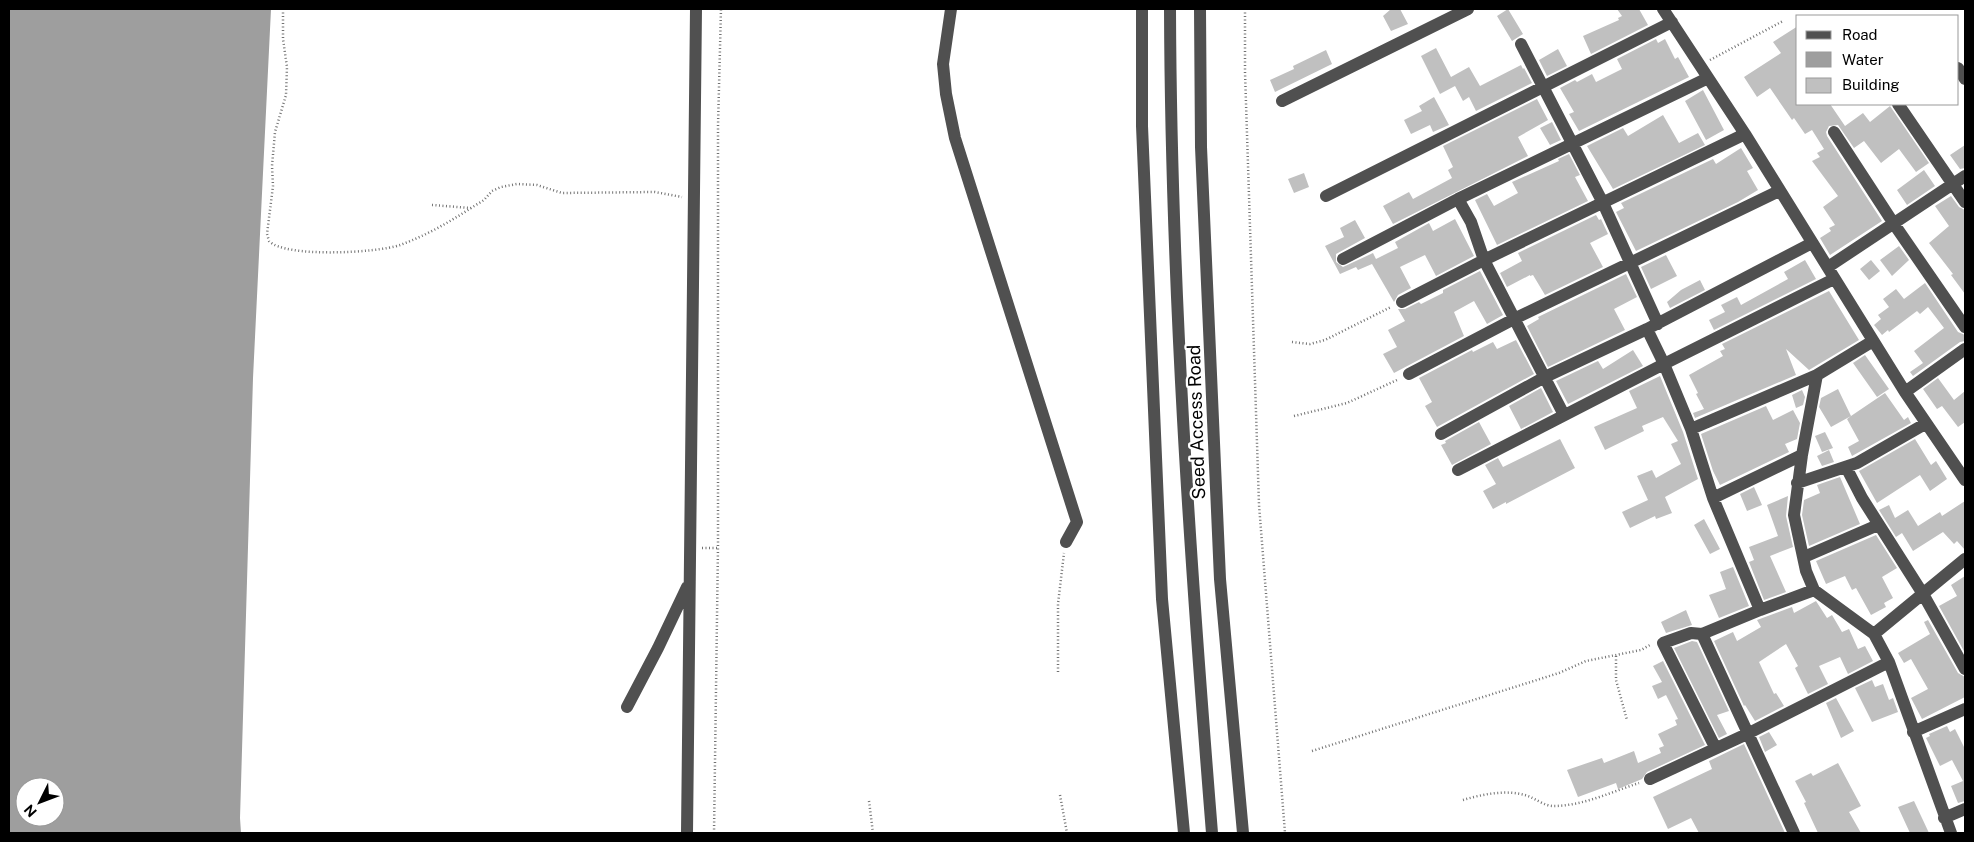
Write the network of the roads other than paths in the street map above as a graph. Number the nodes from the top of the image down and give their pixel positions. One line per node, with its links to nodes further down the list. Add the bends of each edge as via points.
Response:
1 (696, 9): 55 (street)
2 (951, 9): 52 (street, via 943,64 955,138 1077,522)
3 (1142, 9): 74 (street, via 1142,126 1162,599)
4 (1170, 9): 75 (street, Seed Access Road, via 1170,143 1190,553)
5 (1200, 9): 76 (street, Seed Access Road, via 1202,147 1220,578)
6 (1468, 9): 12 (street)
7 (1663, 9): 8 (street)
8 (1672, 22): 10 (street); 11 (street)
9 (1521, 44): 11 (street)
10 (1708, 78): 15 (street); 16 (street)
11 (1544, 85): 16 (street); 20 (street)
12 (1282, 101)
13 (1899, 105): 18 (street)
14 (1834, 132): 24 (street)
15 (1744, 134): 19 (street); 23 (street)
16 (1573, 144): 21 (street); 23 (street)
17 (1965, 176): 18 (street)
18 (1953, 184): 22 (street); 24 (street)
19 (1779, 191): 25 (street); 28 (street)
20 (1326, 196)
21 (1458, 198): 26 (street); 27 (street, via 1471,222)
22 (1965, 202)
23 (1603, 203): 27 (street); 28 (street)
24 (1894, 224): 29 (street); 32 (street)
25 (1812, 243): 29 (street); 33 (street)
26 (1343, 259)
27 (1484, 260): 30 (street); 31 (street)
28 (1632, 263): 31 (street); 33 (street)
29 (1831, 273): 34 (street); 36 (street)
30 (1402, 302)
31 (1514, 319): 37 (street); 39 (street)
32 (1965, 326)
33 (1653, 327): 36 (street); 39 (street)
34 (1873, 341): 38 (street); 40 (street)
35 (1965, 349): 40 (street)
36 (1664, 364): 41 (street); 43 (street)
37 (1410, 374)
38 (1817, 375): 43 (street); 45 (street)
39 (1545, 378): 41 (street); 44 (street)
40 (1905, 392): 42 (street)
41 (1564, 415): 47 (street)
42 (1926, 424): 46 (street); 48 (street)
43 (1692, 429): 50 (street)
44 (1441, 434)
45 (1802, 455): 49 (street); 50 (street)
46 (1846, 467): 49 (street); 51 (street)
47 (1458, 470)
48 (1965, 480)
49 (1797, 483): 53 (street, via 1794,515)
50 (1713, 498): 58 (street)
51 (1878, 525): 53 (street); 57 (street)
52 (1066, 542)
53 (1804, 557): 56 (street)
54 (1965, 559): 57 (street)
55 (689, 583): 63 (street); 70 (street)
56 (1814, 590): 58 (street); 60 (street)
57 (1923, 594): 60 (street); 62 (street)
58 (1760, 610): 59 (street)
59 (1702, 634): 66 (street); 67 (street, via 1691,633 1663,644)
60 (1874, 634): 61 (street)
61 (1889, 662): 65 (street); 66 (street)
62 (1965, 668)
63 (627, 707)
64 (1965, 709): 65 (street)
65 (1913, 732): 71 (street)
66 (1747, 734): 67 (street); 77 (street)
67 (1715, 747): 68 (street)
68 (1650, 779)
69 (1965, 810): 71 (street)
70 (687, 812): 72 (street); 73 (street)
71 (1944, 818): 78 (street)
72 (687, 833)
73 (692, 833)
74 (1184, 833)
75 (1212, 833)
76 (1243, 833)
77 (1794, 833)
78 (1951, 833)

